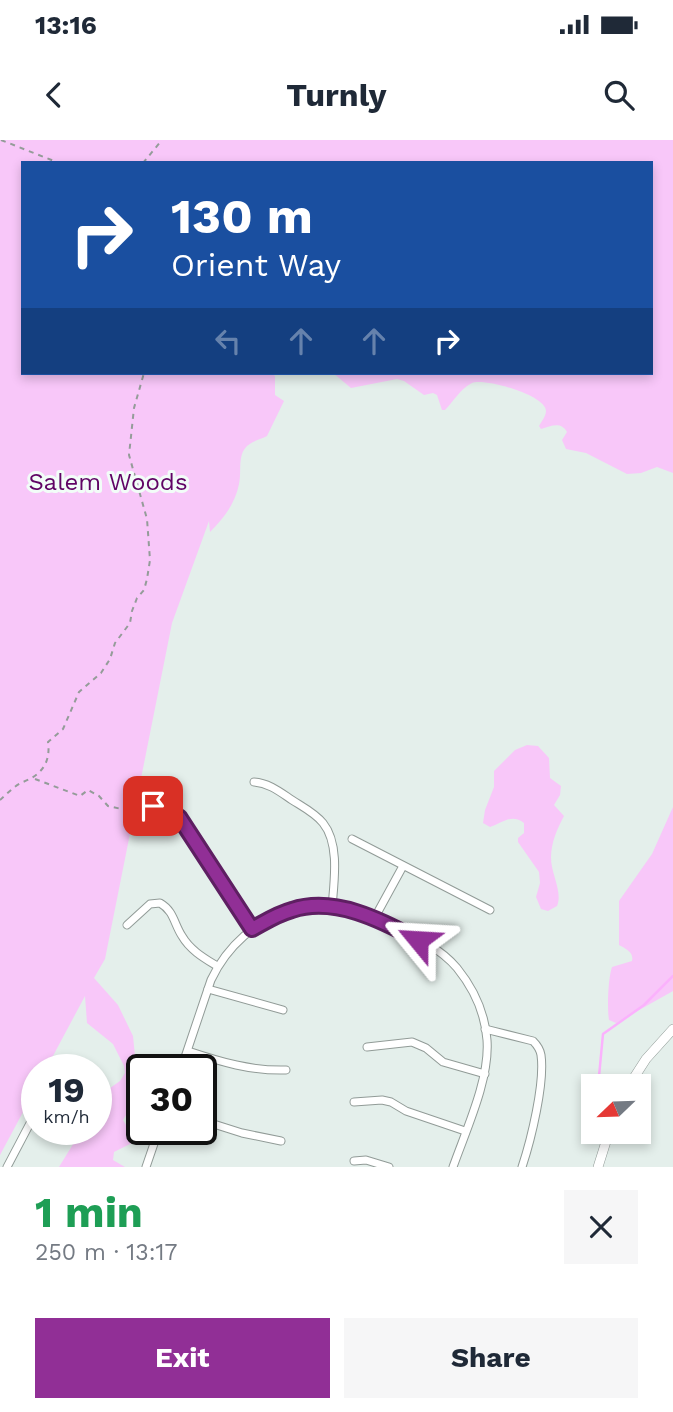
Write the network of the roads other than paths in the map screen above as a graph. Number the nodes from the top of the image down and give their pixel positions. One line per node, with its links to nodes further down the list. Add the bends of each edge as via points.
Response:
1 (254, 782): 5 (street, via 274,788 324,824 331,841)
2 (153, 806): 9 (street, via 179,817)
3 (352, 839): 4 (street)
4 (403, 866): 6 (street); 7 (street)
5 (332, 907): 7 (street); 9 (street, via 293,909)
6 (490, 910)
7 (374, 919): 13 (street, via 440,952 455,966 474,992)
8 (127, 925): 10 (street, via 150,904 160,903 171,912 189,946)
9 (252, 929): 10 (street)
10 (217, 966): 11 (street)
11 (208, 989): 12 (street); 16 (street)
12 (283, 1010)
13 (485, 1029): 19 (street); 33 (street, via 533,1041 541,1055 539,1096)
14 (673, 1029): 20 (street)
15 (367, 1047): 19 (street, via 412,1042 443,1062)
16 (188, 1051): 17 (street); 18 (street, via 262,1071)
17 (187, 1054)
18 (286, 1070)
19 (485, 1074): 23 (street)
20 (637, 1074)
21 (354, 1102): 23 (street, via 391,1101 406,1111)
22 (217, 1125): 25 (street)
23 (465, 1131): 32 (street)
24 (21, 1140): 30 (street)
25 (281, 1141)
26 (605, 1144): 34 (street)
27 (154, 1145): 29 (street)
28 (354, 1161): 31 (street)
29 (148, 1166)
30 (7, 1167)
31 (389, 1167)
32 (453, 1167)
33 (522, 1167)
34 (598, 1167)

